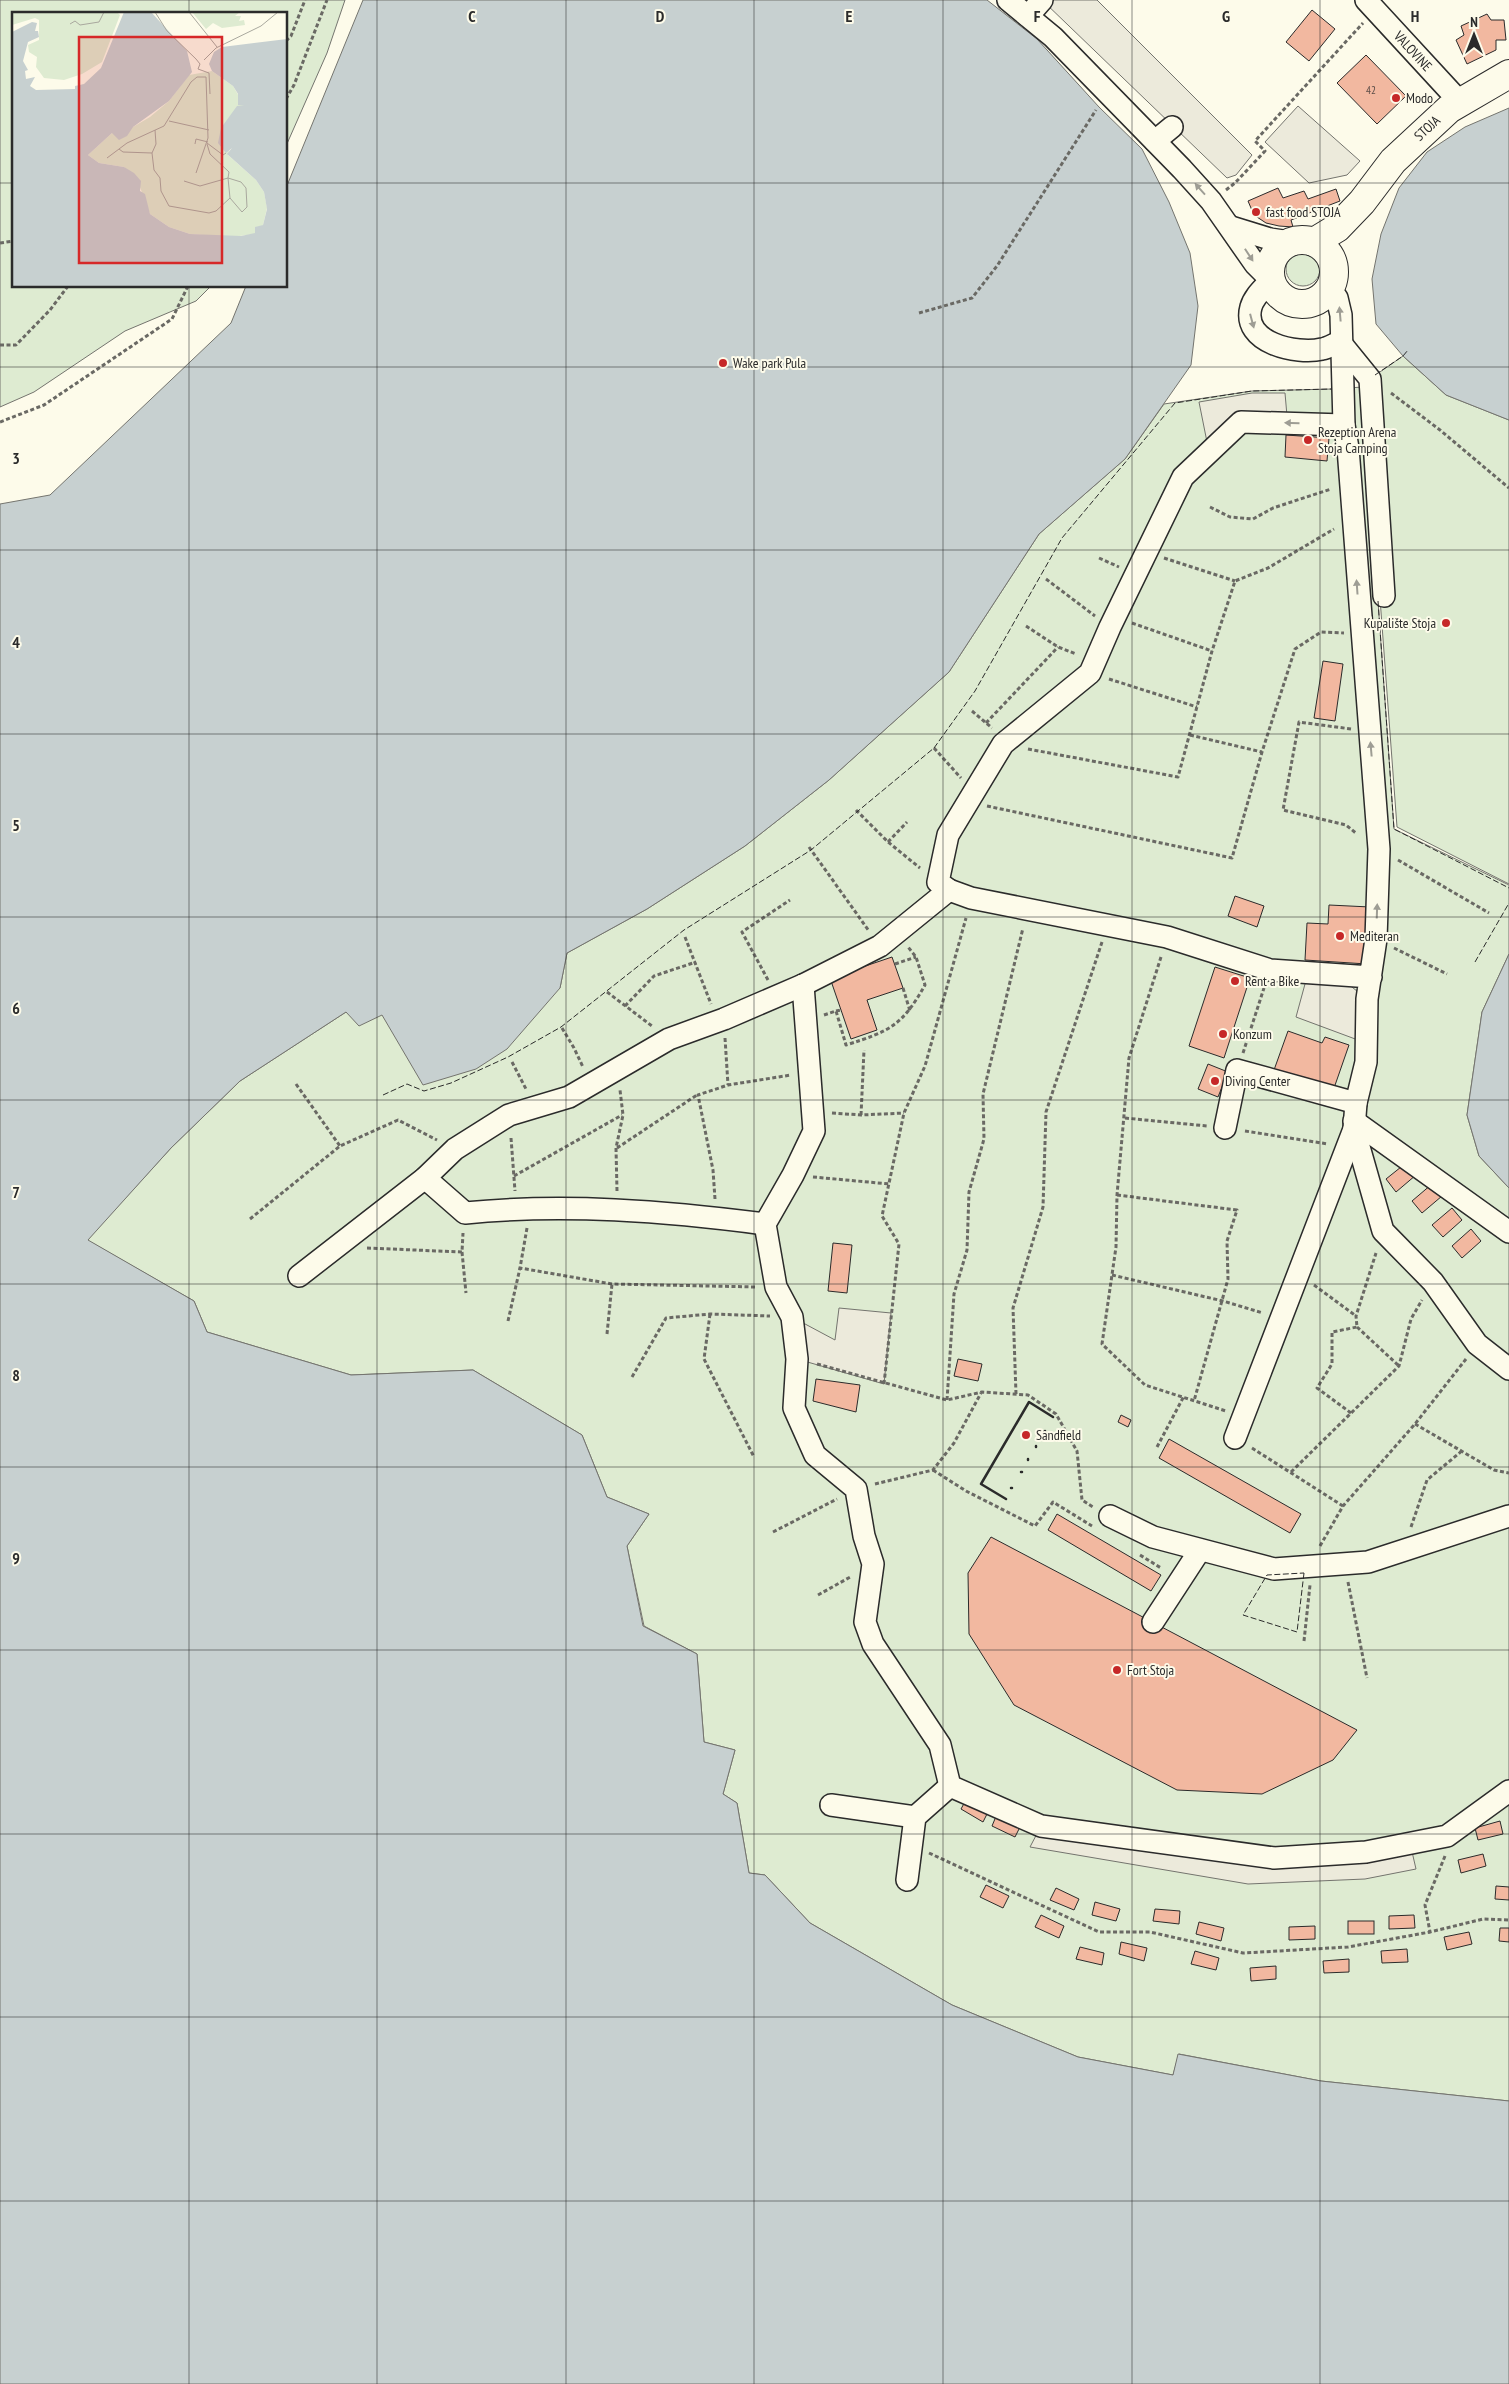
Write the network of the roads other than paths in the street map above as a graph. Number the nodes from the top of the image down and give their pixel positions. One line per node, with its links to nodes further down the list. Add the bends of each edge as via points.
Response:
1 (1008, 0): 4 (street)
2 (1042, 0): 4 (street)
3 (1370, 5): 6 (street, VALOVINE)
4 (1028, 16): 8 (street, via 1053,36)
5 (1509, 74): 6 (main road, STOJA)
6 (1460, 102): 9 (main road, STOJA, via 1442,114 1393,161)
7 (1172, 127): 8 (street)
8 (1155, 142): 10 (street, one-way to 8)
9 (1362, 202): 11 (main road, via 1337,228); 12 (main road)
10 (1231, 227): 11 (street); 13 (street, one-way to 13, via 1255,264)
11 (1302, 242): 12 (main road, via 1326,250); 13 (main road, via 1276,254)
12 (1332, 278): 13 (main road, via 1322,296 1303,304 1283,297); 14 (street, one-way to 12, via 1341,315)
13 (1271, 280): 14 (street, one-way to 14, via 1255,297 1251,308 1250,317 1256,333 1268,342 1304,351)
14 (1340, 342): 15 (street); 16 (street, via 1370,379)
15 (1344, 425): 17 (street, one-way to 17, via 1241,422 1183,477 1093,667 1004,742 970,796 948,836); 19 (street, one-way to 15, via 1376,939 1379,849)
16 (1384, 596)
17 (943, 886): 18 (street, via 971,898 1167,937 1270,970); 20 (street, via 888,939)
18 (1338, 976): 19 (street); 21 (street)
19 (1371, 977): 21 (street)
20 (803, 985): 24 (street, via 668,1039 569,1097 509,1115 455,1149); 25 (street, via 814,1131 794,1175)
21 (1367, 1000): 22 (street, via 1366,1062)
22 (1355, 1118): 23 (street, via 1238,1070); 26 (street); 28 (street, via 1383,1231 1433,1282 1477,1344); 29 (street)
23 (1225, 1128)
24 (425, 1178): 25 (street, via 465,1213 524,1208 617,1210); 27 (street)
25 (765, 1224): 34 (street, via 776,1287 792,1317 797,1359 794,1408 815,1456 856,1489 872,1564 865,1622 873,1644 940,1745)
26 (1509, 1232)
27 (299, 1276)
28 (1509, 1369)
29 (1234, 1438)
30 (1509, 1516): 32 (street, via 1368,1562 1274,1570)
31 (1102, 1522): 32 (street)
32 (1200, 1550): 33 (street)
33 (1153, 1622)
34 (950, 1786): 35 (street, via 1041,1826 1274,1858 1366,1852 1447,1836); 37 (street)
35 (1509, 1792)
36 (831, 1805): 37 (street)
37 (916, 1817): 38 (street)
38 (906, 1880)

